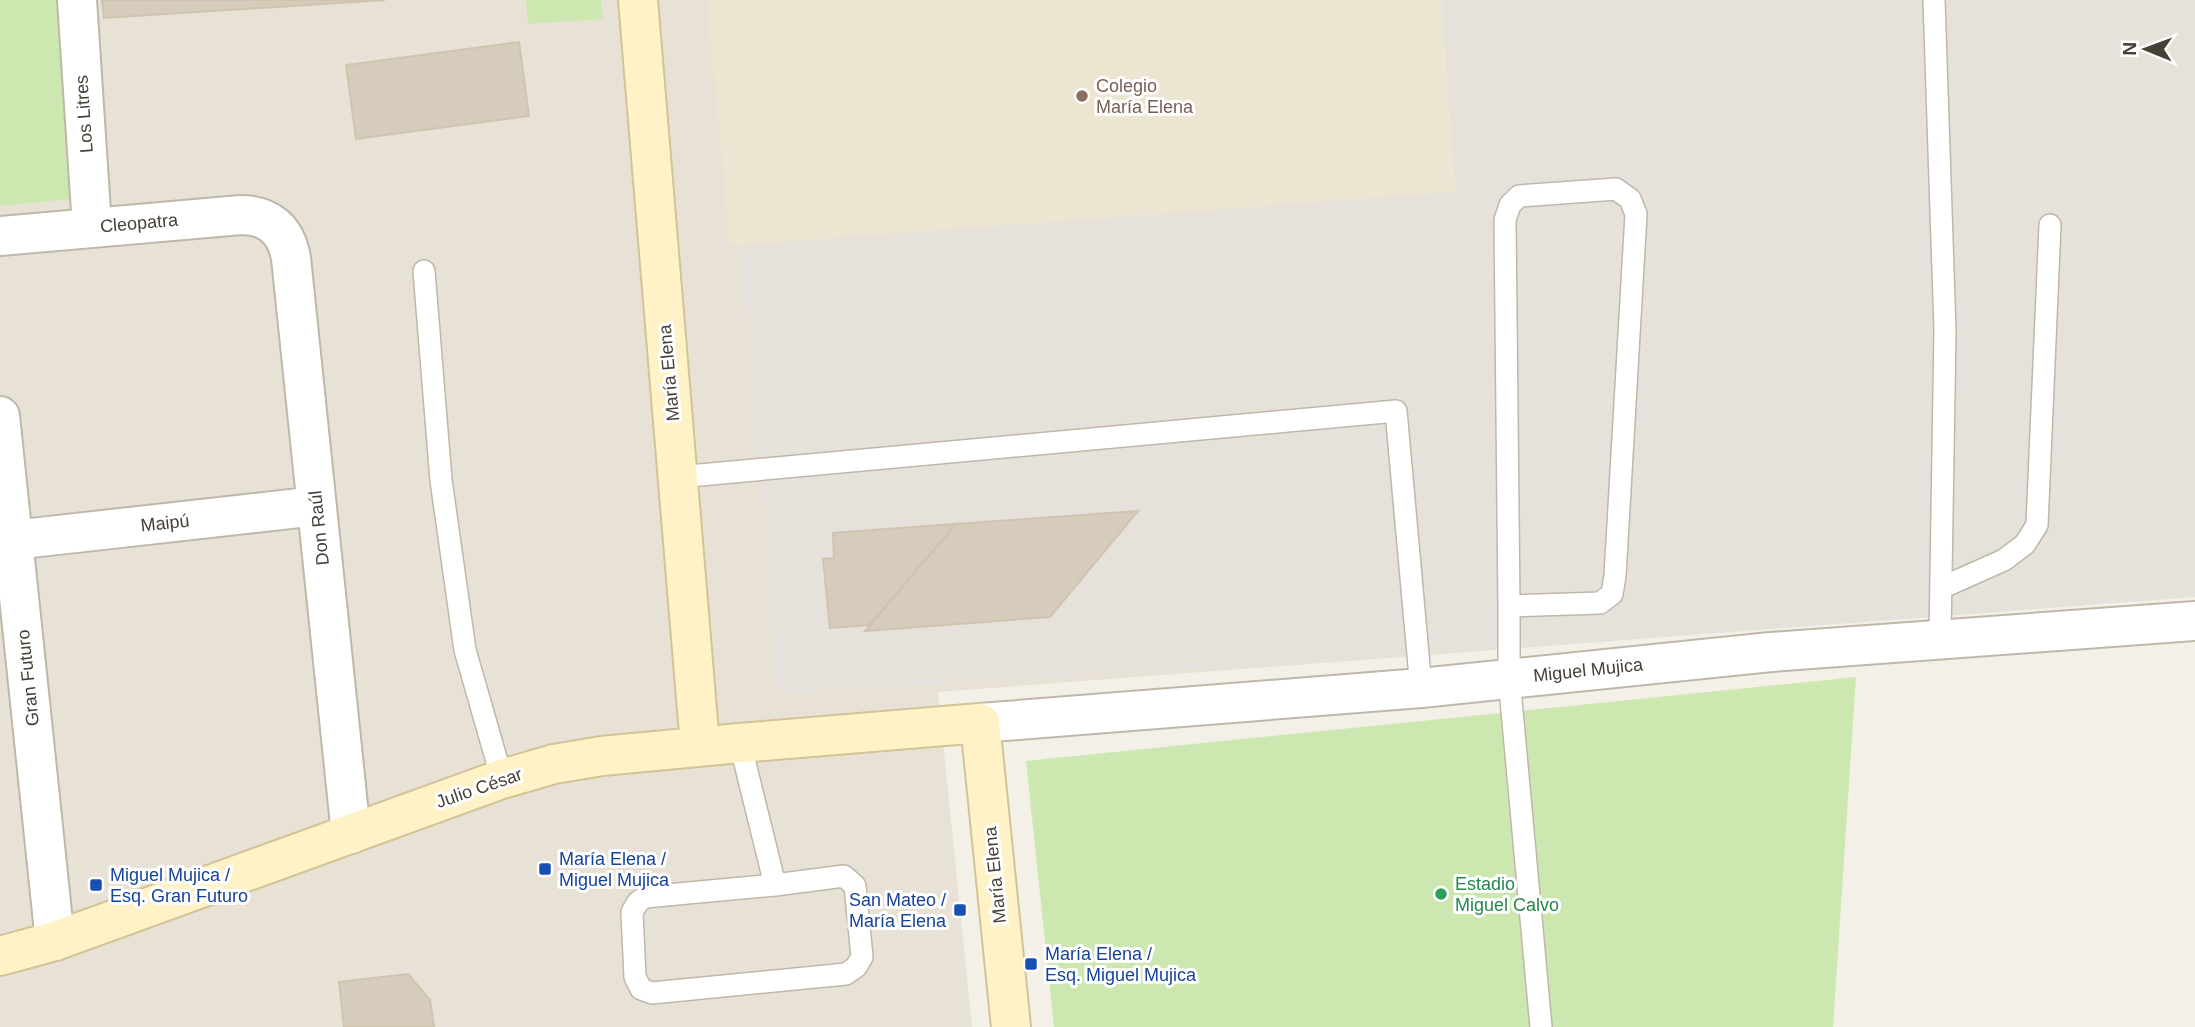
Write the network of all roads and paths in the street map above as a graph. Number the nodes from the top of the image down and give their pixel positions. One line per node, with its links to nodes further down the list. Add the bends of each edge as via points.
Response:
1 (77, 0): 6 (street, Los Litres)
2 (638, 0): 10 (street, María Elena)
3 (1934, 0): 13 (lane, via 1945,330)
4 (276, 225): 6 (street, Cleopatra, via 265,218 241,215); 11 (street, Don Raúl, via 284,234 291,258)
5 (2049, 225): 13 (lane, via 2037,525 2025,544 2004,561)
6 (92, 228): 7 (street, Cleopatra)
7 (0, 236)
8 (424, 271): 22 (lane, via 441,480 464,650)
9 (0, 416): 12 (street, Gran Futuro)
10 (678, 477): 18 (lane, via 1396,411); 21 (street, María Elena)
11 (317, 506): 12 (street, Maipú); 23 (street, Don Raúl)
12 (13, 540): 25 (street, Gran Futuro)
13 (1941, 588): 16 (lane)
14 (1508, 606): 14 (lane, via 1505,220 1510,205 1520,196 1616,189 1630,199 1636,214 1612,594 1600,603); 17 (lane)
15 (2195, 621): 16 (street, Miguel Mujica)
16 (1940, 638): 17 (street, Miguel Mujica)
17 (1509, 678): 18 (street, Miguel Mujica); 28 (lane)
18 (1421, 688): 19 (street, Miguel Mujica)
19 (980, 723): 20 (street, Julio César); 27 (street, María Elena)
20 (740, 743): 21 (street, Julio César); 24 (lane)
21 (700, 746): 22 (street, Julio César, via 602,756)
22 (502, 779): 23 (street, Julio César)
23 (351, 834): 25 (street, Julio César)
24 (775, 885): 24 (lane, via 844,876 850,880 855,886 862,957 856,967 846,974 652,993 641,989 635,978 632,912 638,902 645,897)
25 (55, 941): 26 (street, Julio César)
26 (0, 956)
27 (1011, 1027)
28 (1541, 1027)

